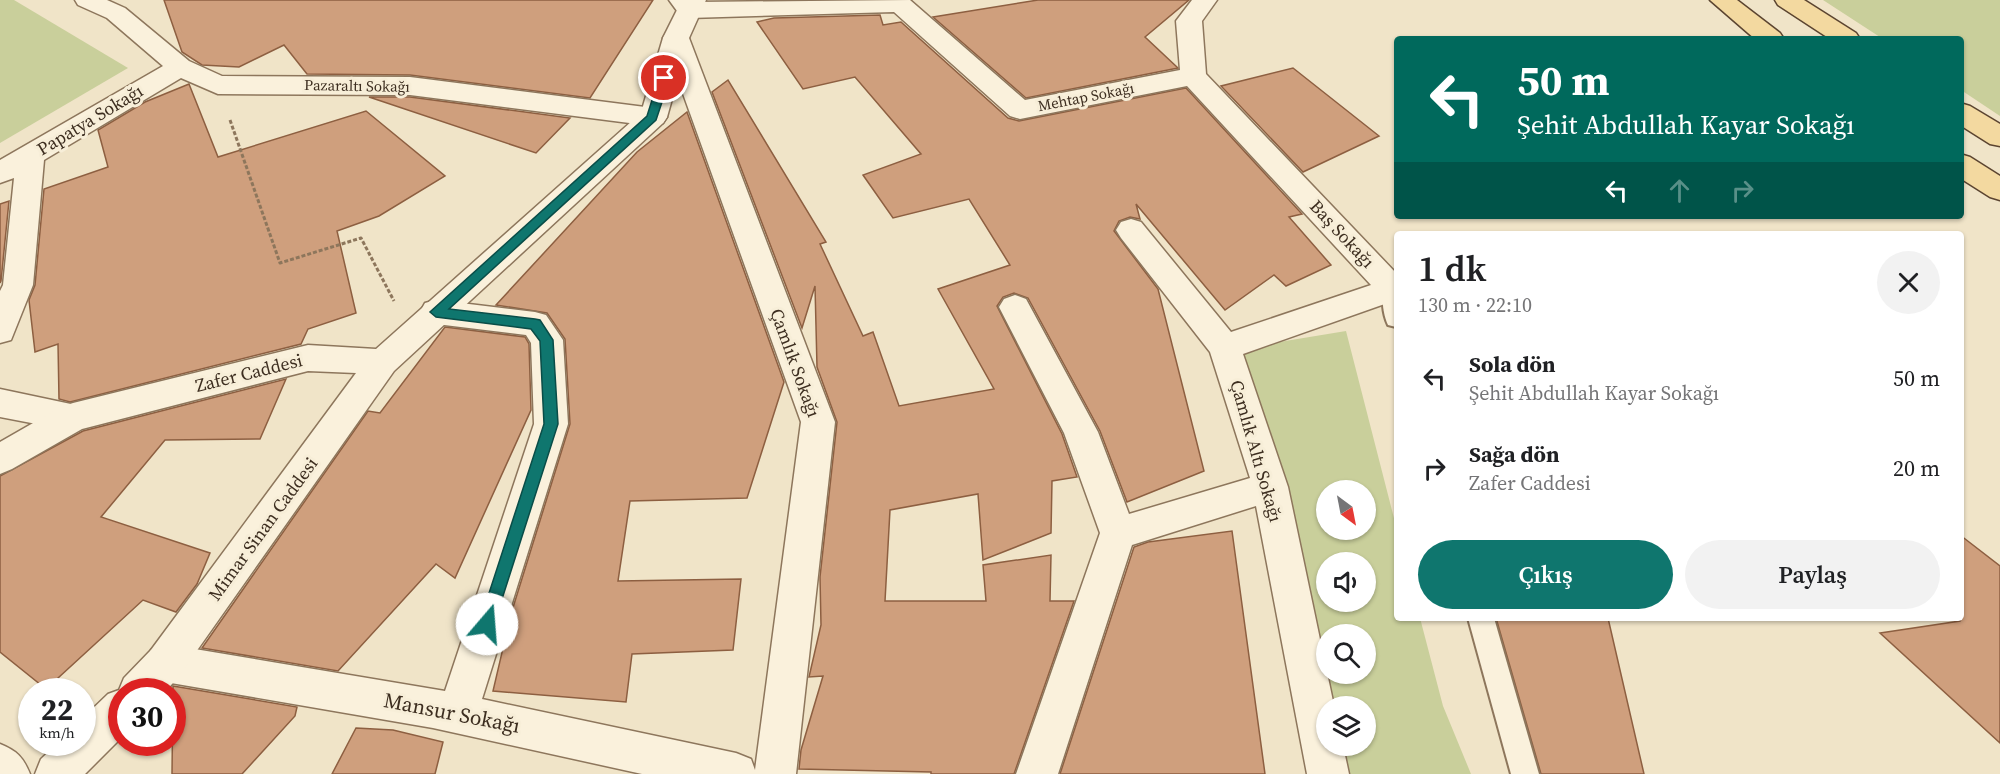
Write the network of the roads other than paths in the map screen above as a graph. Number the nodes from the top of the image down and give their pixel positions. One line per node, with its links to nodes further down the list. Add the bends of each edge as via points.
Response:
1 (87, 0): 7 (street, Pazaraltı Sokağı)
2 (140, 0): 7 (street)
3 (1205, 0): 11 (street, via 1189,21)
4 (1722, 0): 8 (main road)
5 (1787, 0): 9 (main road)
6 (685, 12): 11 (street, Mehtap Sokağı, via 900,4 1020,110); 13 (street); 41 (street, Çamlık Sokağı, via 818,422)
7 (116, 13): 10 (street, Pazaraltı Sokağı)
8 (1767, 36)
9 (1842, 36)
10 (180, 67): 13 (street, Pazaraltı Sokağı, via 218,85 410,86); 15 (street, Papatya Sokağı)
11 (1193, 76): 20 (street, Baş Sokağı)
12 (1964, 114): 14 (main road)
13 (652, 117): 23 (street)
14 (2000, 137)
15 (30, 156): 17 (street, Papatya Sokağı); 24 (street, via 18,285)
16 (1964, 167): 18 (main road)
17 (0, 173)
18 (2000, 190)
19 (1131, 230): 25 (street, Çamlık Altı Sokağı)
20 (1394, 303)
21 (1394, 304): 25 (street, Baş Sokağı)
22 (1015, 307): 31 (street, via 1081,432)
23 (436, 312): 26 (street); 35 (street, via 535,324 547,340 548,352 551,424)
24 (0, 331)
25 (1225, 347): 30 (street, Çamlık Altı Sokağı)
26 (383, 362): 28 (street, Zafer Caddesi, via 308,358); 33 (street, Mimar Sinan Caddesi)
27 (0, 403): 28 (street)
28 (73, 417): 29 (street, Zafer Caddesi)
29 (0, 459)
30 (1270, 488): 31 (street); 43 (street, Çamlık Altı Sokağı)
31 (1118, 533): 42 (street)
32 (1482, 621): 44 (lane)
33 (165, 663): 34 (street, Mimar Sinan Caddesi); 35 (street, Mansur Sokağı)
34 (151, 678)
35 (458, 712): 40 (street, Mansur Sokağı)
36 (108, 722): 39 (street)
37 (0, 765): 38 (street)
38 (9, 774)
39 (56, 774)
40 (736, 774)
41 (775, 774)
42 (1037, 774)
43 (1328, 774)
44 (1525, 774)

